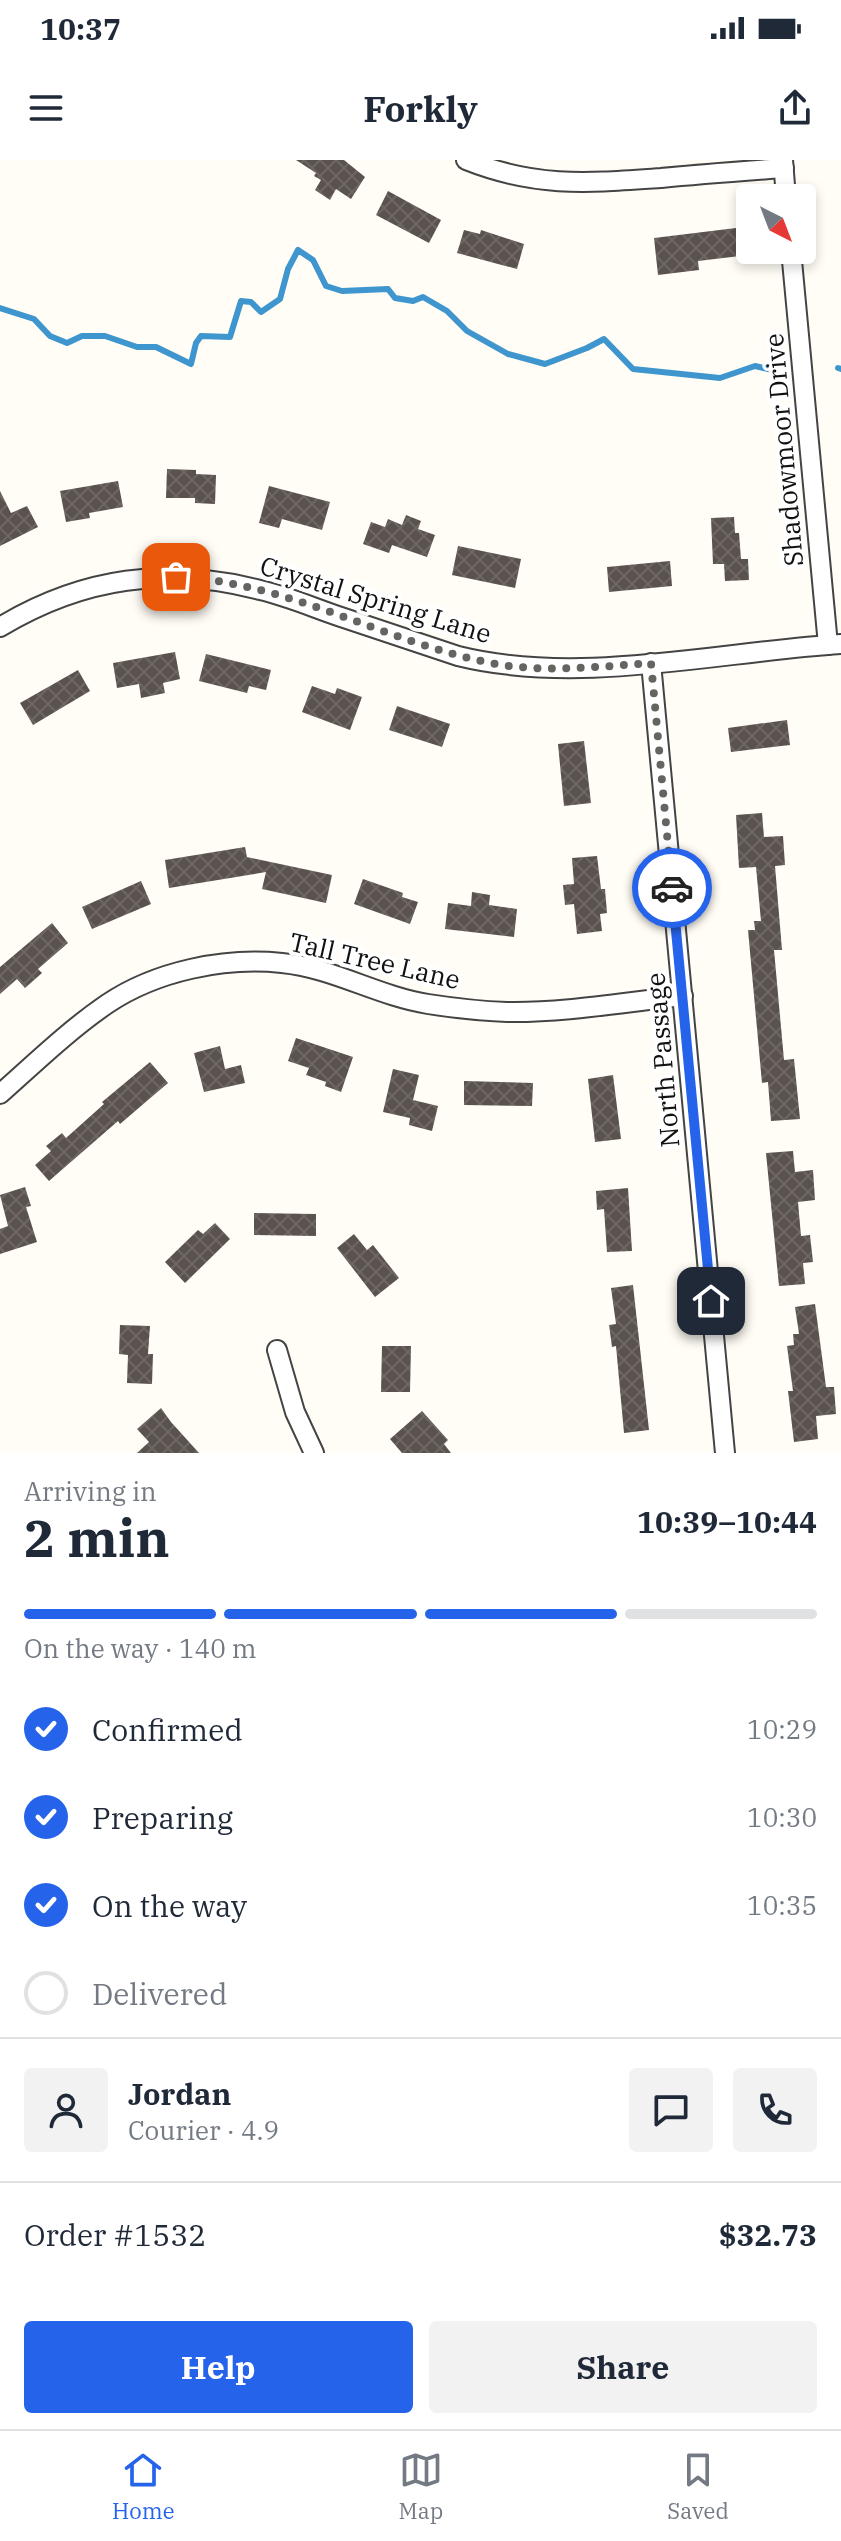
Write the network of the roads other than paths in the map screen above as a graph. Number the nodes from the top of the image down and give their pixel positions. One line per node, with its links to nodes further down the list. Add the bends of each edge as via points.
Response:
1 (466, 160): 2 (street, via 500,173 556,183)
2 (783, 164): 3 (street)
3 (785, 184)
4 (793, 264): 6 (street, Shadowmoor Drive)
5 (0, 627): 7 (street, Crystal Spring Lane, via 83,590 159,576 264,590 484,662 565,668)
6 (835, 644): 7 (street, Crystal Spring Lane)
7 (651, 663): 8 (street, North Passage)
8 (683, 996): 9 (street, Tall Tree Lane, via 536,1011 480,1010 388,996 282,963 218,964 156,980 108,1003); 12 (street, North Passage)
9 (0, 1094)
10 (277, 1350): 11 (street, via 295,1412)
11 (314, 1453)
12 (725, 1453)

